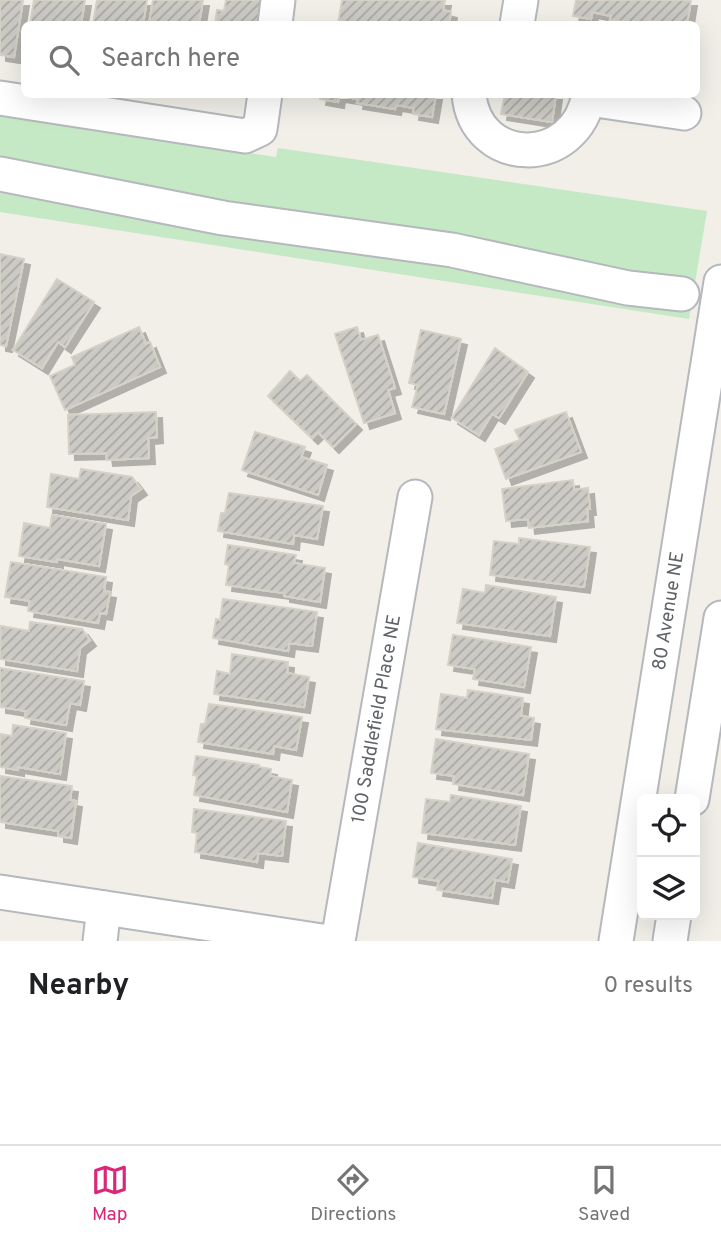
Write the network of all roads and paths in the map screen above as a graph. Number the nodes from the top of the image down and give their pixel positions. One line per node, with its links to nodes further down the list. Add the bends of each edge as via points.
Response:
1 (278, 0): 3 (street)
2 (521, 0): 4 (street)
3 (275, 21)
4 (518, 21)
5 (0, 98): 6 (street, via 245,136 261,129)
6 (265, 98)
7 (469, 98): 8 (street, via 477,121 490,136 525,150 562,141 576,128)
8 (589, 98)
9 (595, 98): 10 (street)
10 (684, 113)
11 (0, 174): 13 (street, via 223,218 452,250 628,288)
12 (721, 282): 23 (street, 80 Avenue NE)
13 (682, 294)
14 (415, 497): 22 (street, 100 Saddlefield Place NE)
15 (721, 618): 16 (street)
16 (693, 794)
17 (0, 892): 18 (street)
18 (104, 908): 20 (street); 21 (street)
19 (673, 920): 24 (street)
20 (100, 941)
21 (321, 941)
22 (338, 941)
23 (616, 941)
24 (670, 941)

